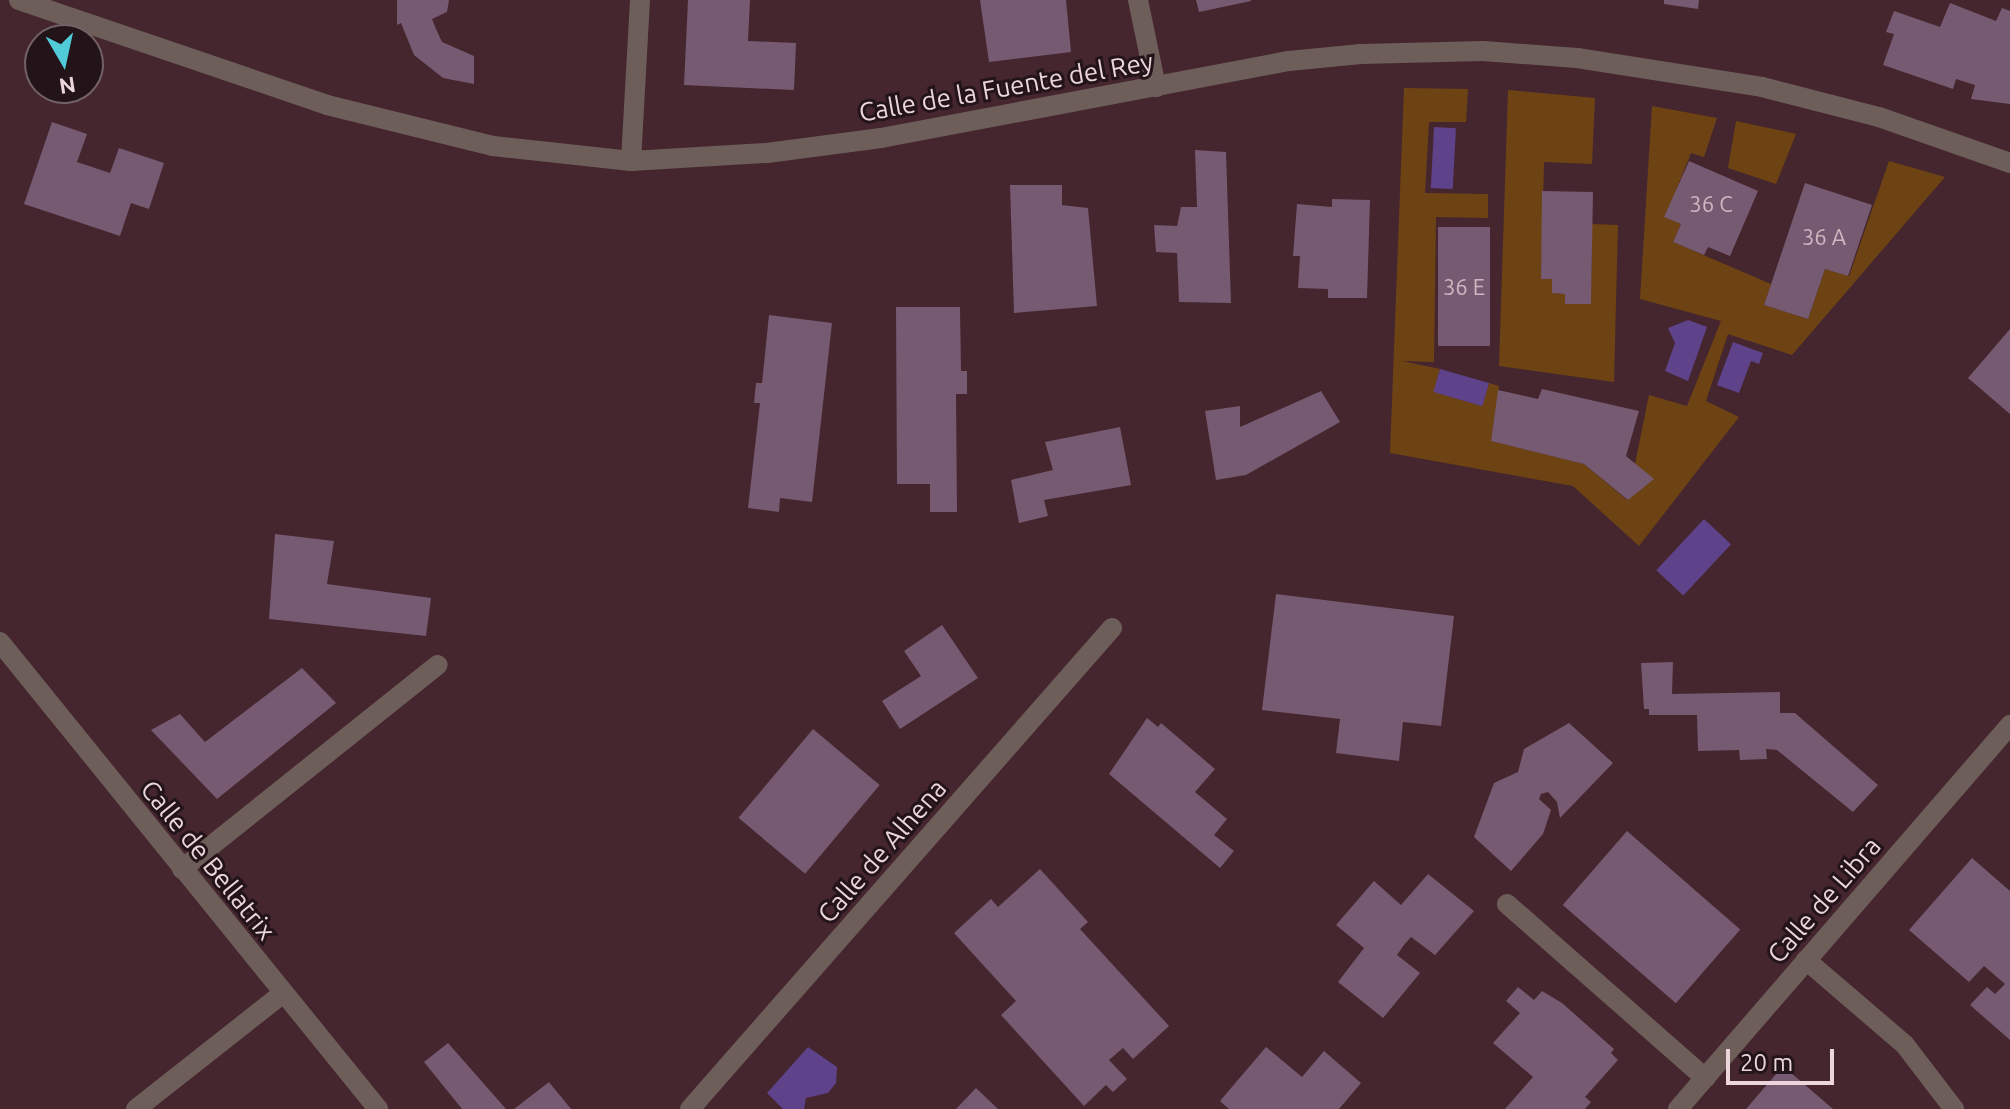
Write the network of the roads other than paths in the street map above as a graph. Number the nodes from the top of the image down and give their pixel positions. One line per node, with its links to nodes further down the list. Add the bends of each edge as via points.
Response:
1 (19, 0): 5 (street, Calle de la Fuente del Rey, via 327,105 493,146)
2 (640, 0): 5 (street)
3 (1138, 0): 4 (street)
4 (1156, 87): 5 (street, Calle de la Fuente del Rey, via 881,138 767,153); 6 (street, Calle de la Fuente del Rey, via 1361,54 1483,51 1577,58 1762,87 1879,117)
5 (631, 161)
6 (2010, 163)
7 (1112, 628): 18 (street, Calle de Alhena)
8 (0, 642): 11 (street, Calle de Bellatrix)
9 (438, 665): 11 (street)
10 (2010, 725): 13 (street, Calle de Libra)
11 (182, 869): 14 (street, Calle de Bellatrix)
12 (1507, 904): 15 (street)
13 (1806, 960): 15 (street, Calle de Libra); 20 (street, via 1905,1045)
14 (282, 994): 16 (street); 17 (street, Calle de Bellatrix)
15 (1705, 1078): 19 (street, Calle de Libra)
16 (136, 1109)
17 (378, 1109)
18 (690, 1109)
19 (1678, 1109)
20 (1954, 1109)

